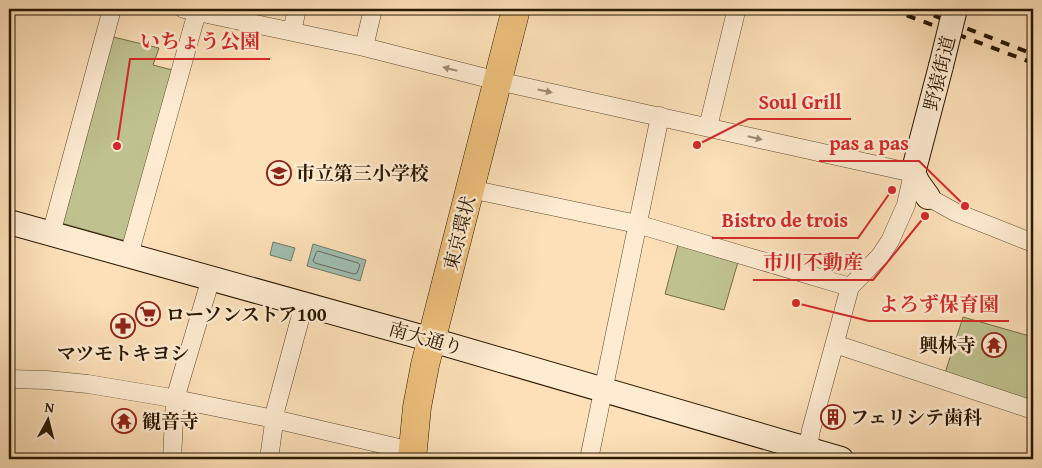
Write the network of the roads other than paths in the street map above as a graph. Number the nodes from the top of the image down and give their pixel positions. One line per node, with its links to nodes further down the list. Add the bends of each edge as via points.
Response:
1 (112, 9): 18 (street)
2 (297, 9): 8 (street)
3 (373, 9): 9 (street)
4 (516, 9): 10 (highway, 東京環状)
5 (734, 9): 12 (street)
6 (955, 9): 13 (street, 野猿街道, bridge)
7 (191, 10): 8 (street); 20 (street)
8 (292, 31): 9 (street)
9 (364, 47): 10 (street, one-way to 9)
10 (498, 81): 11 (street, one-way to 11); 14 (highway, 東京環状)
11 (660, 116): 12 (street); 17 (street)
12 (708, 127): 13 (street, one-way to 13)
13 (913, 173): 15 (street); 22 (street, via 906,205 890,241)
14 (470, 189): 17 (street); 24 (highway, 東京環状)
15 (928, 196): 19 (street, via 955,212)
16 (9, 222): 18 (street, 南大通り)
17 (637, 224): 22 (street); 27 (street)
18 (51, 234): 20 (street, 南大通り)
19 (1033, 243)
20 (130, 256): 21 (street, 南大通り)
21 (211, 278): 23 (street, 南大通り); 28 (street)
22 (850, 287): 25 (street)
23 (304, 304): 24 (street, 南大通り); 30 (street)
24 (432, 340): 27 (street, 南大通り); 32 (highway, 東京環状, via 417,407)
25 (835, 344): 29 (street); 31 (street)
26 (9, 379): 28 (street, via 88,384)
27 (604, 390): 31 (street, 南大通り); 35 (street)
28 (175, 400): 30 (street); 33 (street)
29 (1033, 410)
30 (274, 418): 32 (street); 34 (street)
31 (806, 454): 36 (street, 南大通り)
32 (412, 455)
33 (172, 459)
34 (269, 459)
35 (589, 459)
36 (841, 459)

